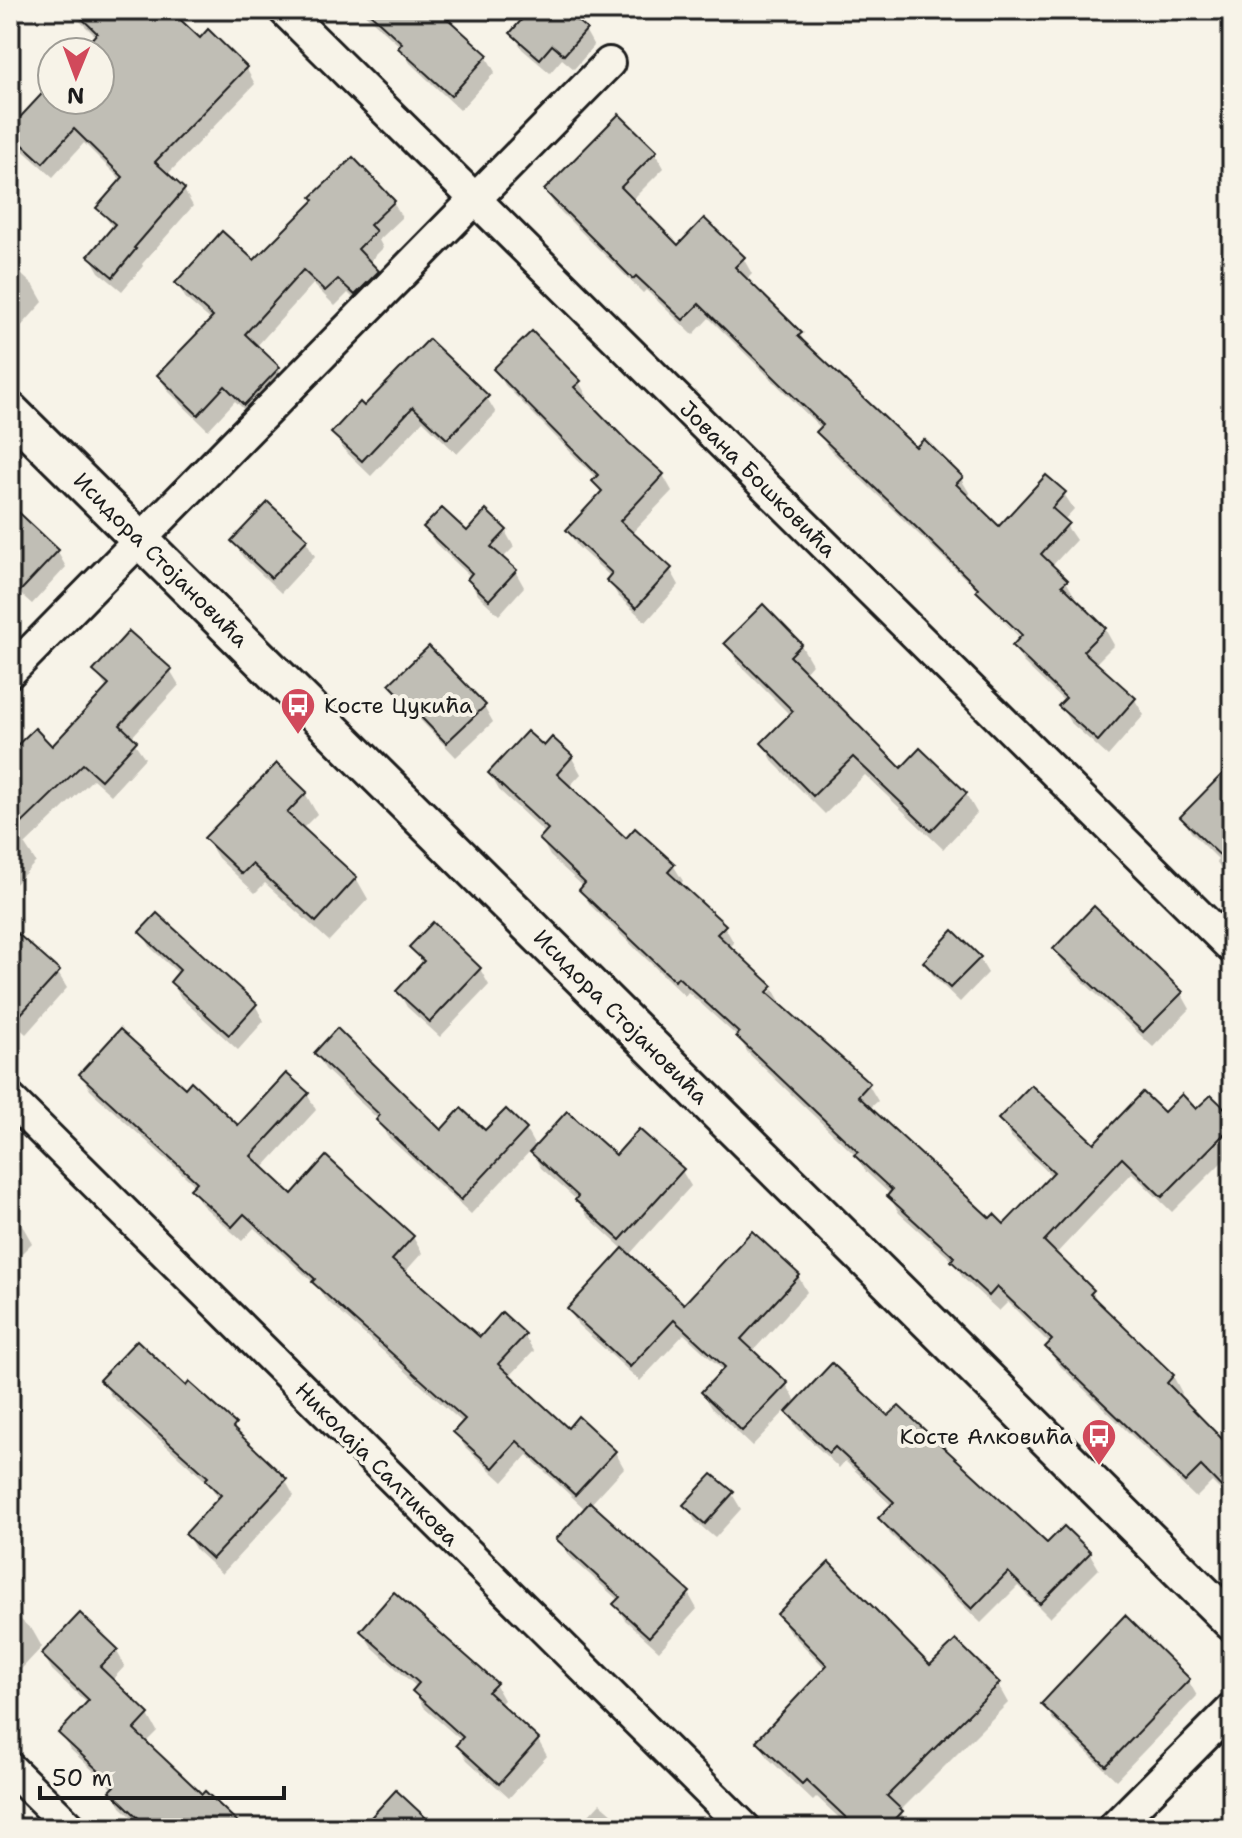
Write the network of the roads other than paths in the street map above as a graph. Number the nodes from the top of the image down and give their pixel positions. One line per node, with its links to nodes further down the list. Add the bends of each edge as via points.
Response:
1 (284, 10): 3 (street, Јована Бошковића)
2 (609, 63): 3 (street)
3 (476, 200): 5 (street); 7 (street, Јована Бошковића)
4 (10, 411): 5 (street, Исидора Стојановића)
5 (140, 540): 6 (street); 9 (street, Исидора Стојановића)
6 (10, 672)
7 (1232, 948)
8 (10, 1099): 13 (street, Николаја Салтикова)
9 (1232, 1622)
10 (1232, 1709): 14 (street)
11 (10, 1768): 12 (street)
12 (71, 1828)
13 (745, 1828)
14 (1113, 1828)

